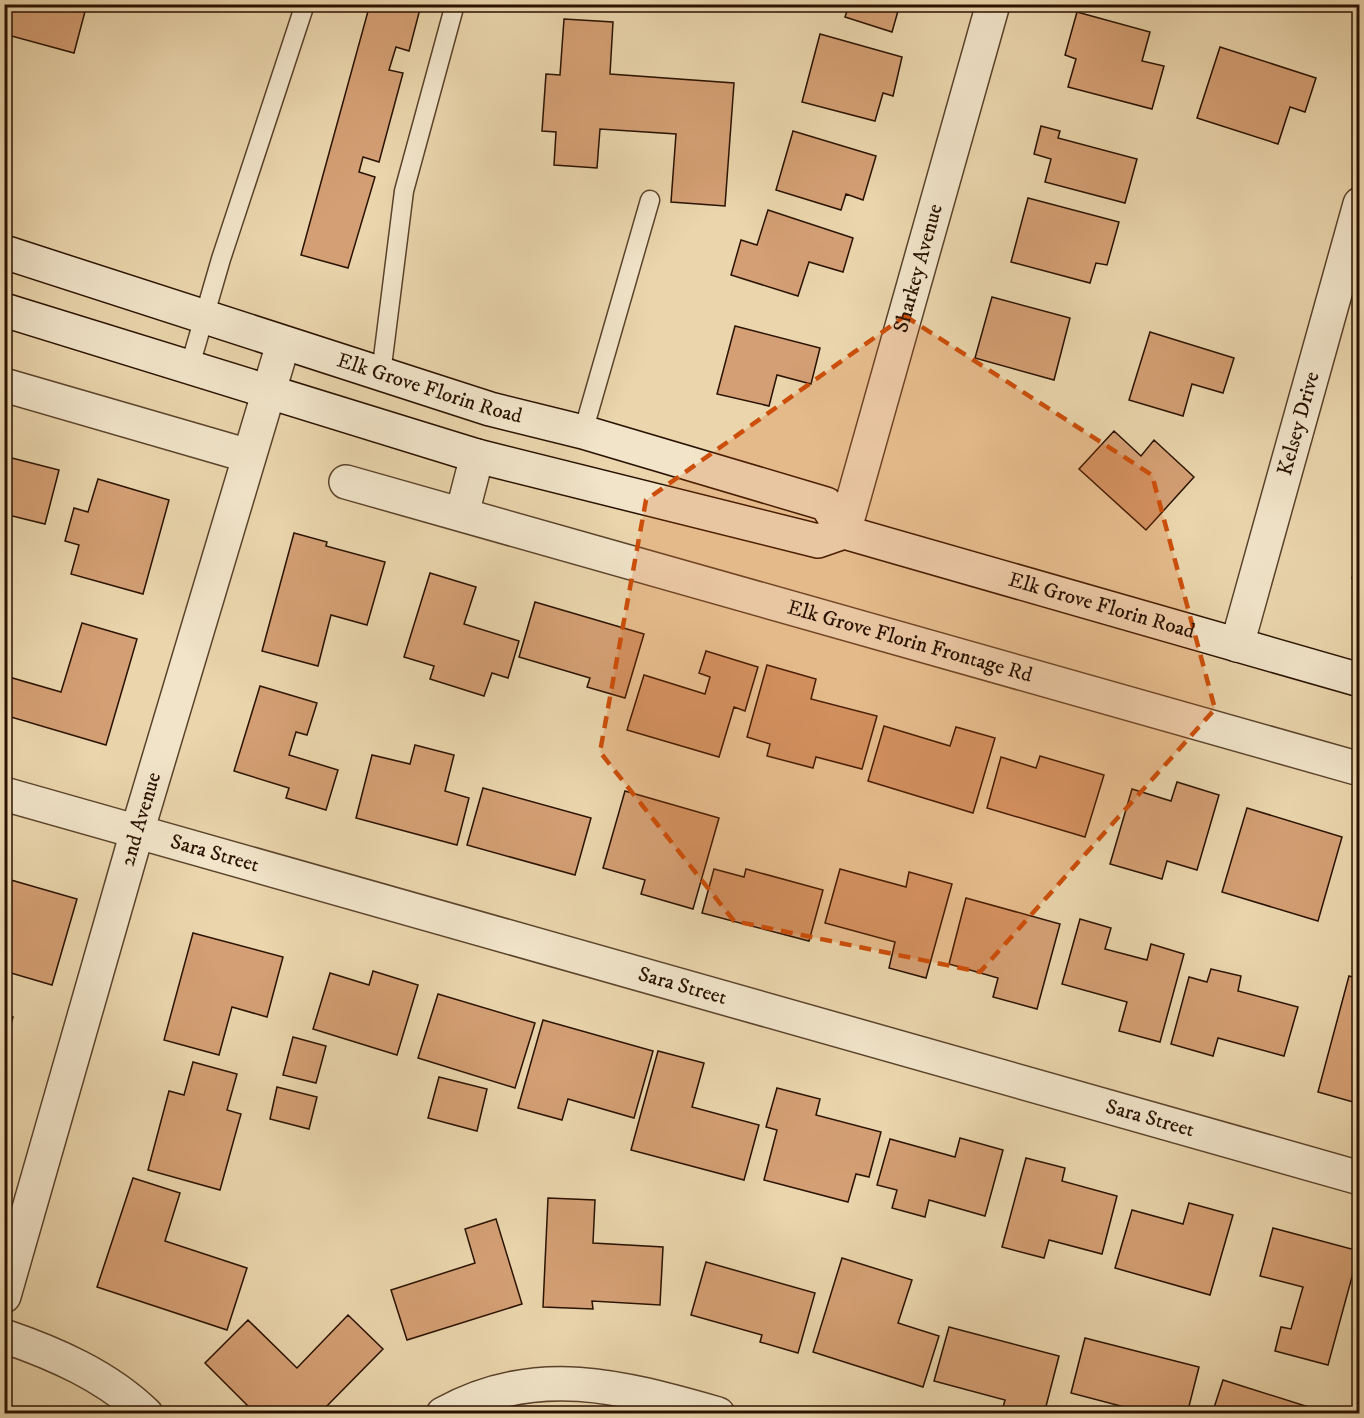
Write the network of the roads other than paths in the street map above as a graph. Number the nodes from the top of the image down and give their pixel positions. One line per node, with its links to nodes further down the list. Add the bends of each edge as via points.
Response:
1 (305, 4): 8 (lane)
2 (455, 4): 11 (lane, via 404,191)
3 (993, 4): 19 (street, Sharkey Avenue)
4 (650, 200): 14 (lane)
5 (1359, 204): 20 (street, Kelsey Drive)
6 (4, 252): 8 (street, Elk Grove Florin Road, via 147,296)
7 (4, 310): 10 (street)
8 (204, 319): 9 (street, Elk Grove Florin Road); 10 (lane)
9 (283, 344): 11 (street, Elk Grove Florin Road); 13 (street, 2nd Avenue)
10 (189, 369): 13 (street)
11 (381, 374): 14 (street, Elk Grove Florin Road)
12 (4, 385): 15 (street)
13 (269, 393): 15 (street, 2nd Avenue); 16 (street)
14 (583, 432): 19 (street, Elk Grove Florin Road, via 826,504)
15 (249, 456): 24 (street, 2nd Avenue)
16 (477, 456): 18 (street); 19 (street, via 818,541)
17 (346, 482): 18 (street, Elk Grove Florin Frontage Rd)
18 (462, 514): 22 (street, Elk Grove Florin Frontage Rd)
19 (844, 532): 20 (street, Elk Grove Florin Road)
20 (1237, 645): 21 (street, Elk Grove Florin Road)
21 (1359, 680)
22 (1359, 769)
23 (4, 794): 24 (street, Sara Street)
24 (137, 832): 25 (street, Sara Street); 26 (street, 2nd Avenue)
25 (1359, 1178)
26 (4, 1296)
27 (4, 1336): 28 (street, via 72,1363)
28 (146, 1413)
29 (443, 1413): 30 (street, via 490,1394 528,1385 566,1383 605,1385)
30 (718, 1413)

